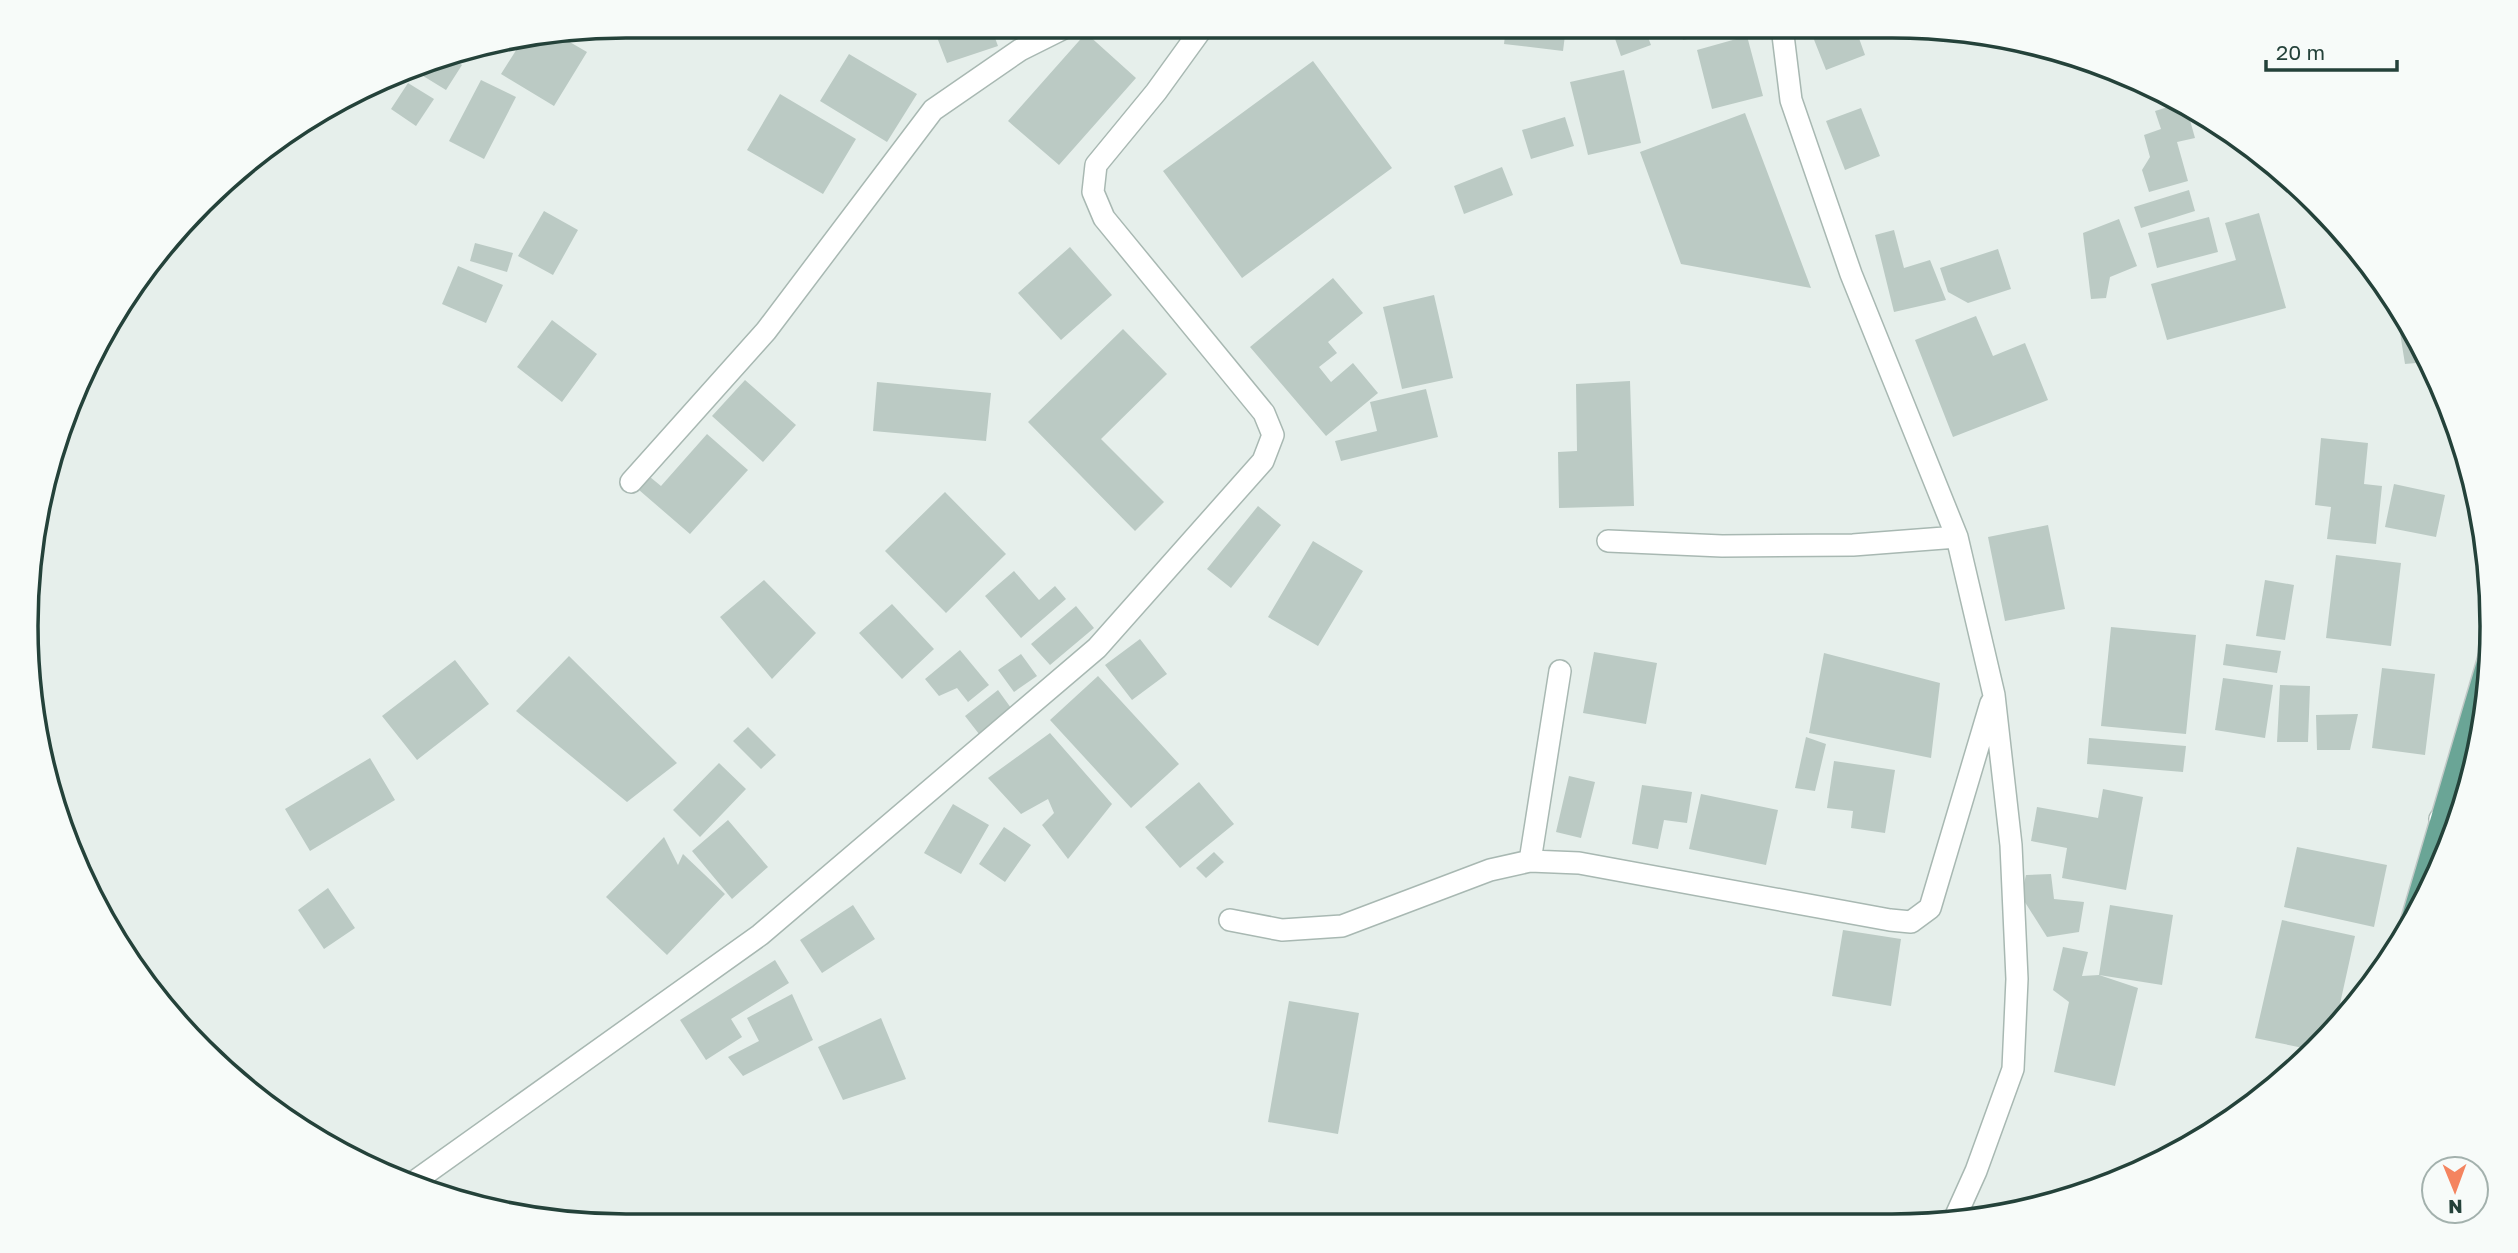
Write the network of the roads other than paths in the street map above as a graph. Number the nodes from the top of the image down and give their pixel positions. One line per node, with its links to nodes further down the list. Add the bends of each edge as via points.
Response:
1 (1044, 38): 4 (street, via 933,110 766,331)
2 (1195, 38): 13 (street, via 1096,166 1093,192 1104,218 1264,412 1273,435 1263,461 1097,648 760,935)
3 (1783, 38): 5 (street, via 1791,100 1842,250)
4 (631, 482)
5 (1957, 537): 6 (street, via 1853,545); 8 (street)
6 (1608, 541)
7 (1560, 671): 11 (street)
8 (1994, 695): 11 (street, via 1930,908 1912,922 1579,863); 14 (street, via 2012,858 2017,979 2013,1069)
9 (2464, 760): 10 (main road)
10 (2457, 784)
11 (1530, 861): 12 (street, via 1490,870 1342,926 1282,930)
12 (1230, 920)
13 (421, 1177)
14 (1958, 1210)

